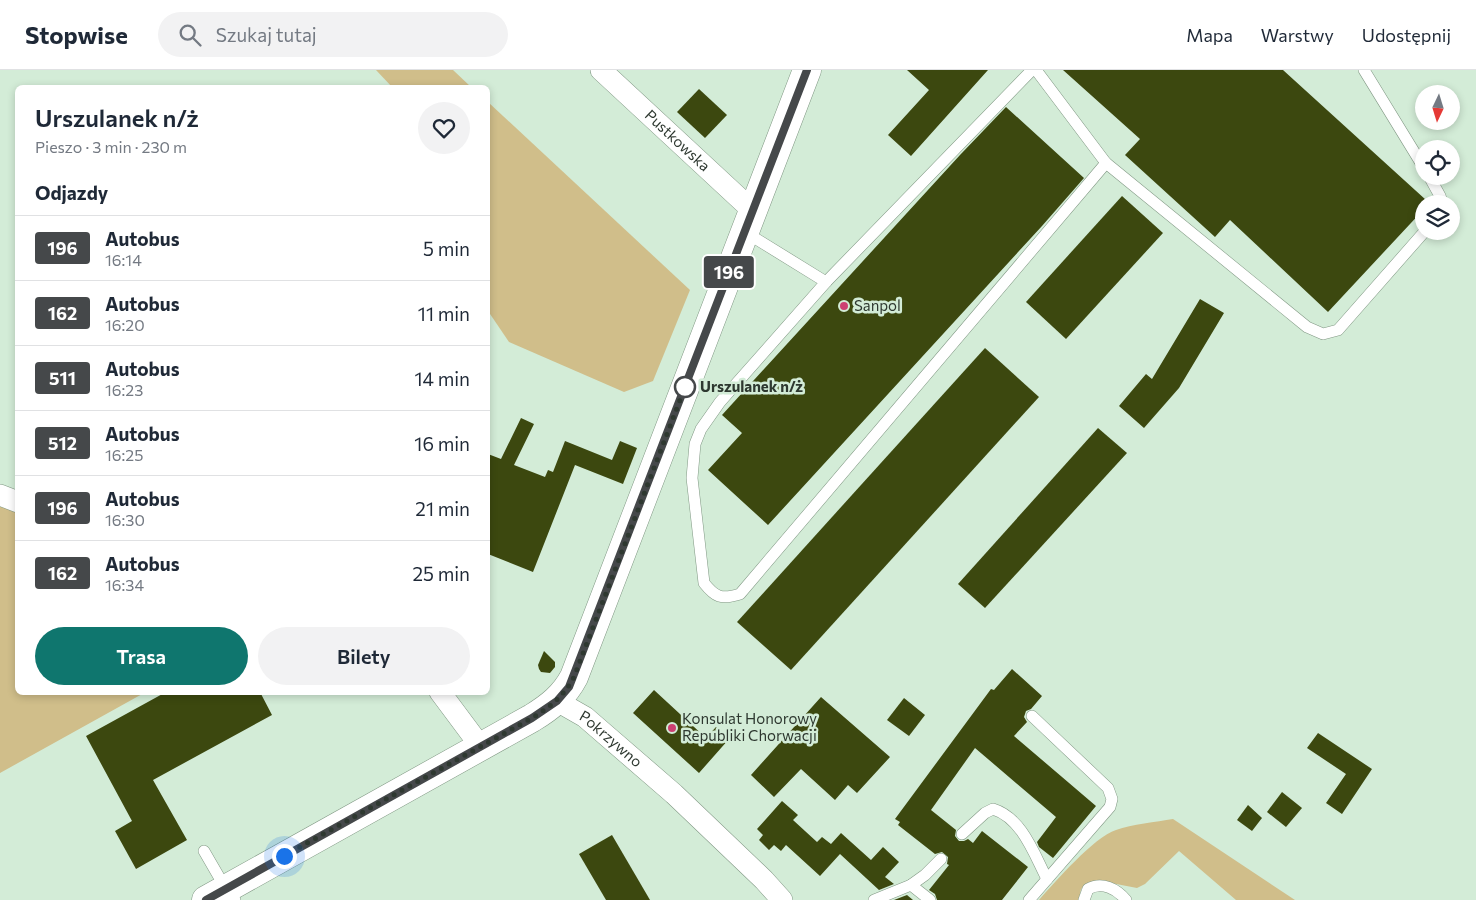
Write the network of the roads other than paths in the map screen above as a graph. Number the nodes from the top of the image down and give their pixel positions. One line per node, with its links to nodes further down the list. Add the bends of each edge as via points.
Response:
1 (601, 70): 8 (street, Pustkowska)
2 (807, 70): 8 (street)
3 (1032, 70): 10 (lane)
4 (1036, 70): 7 (lane)
5 (1364, 70): 6 (lane)
6 (1415, 153)
7 (1106, 163): 9 (lane, via 1307,327 1323,334 1338,330); 10 (lane, via 740,594 727,598 713,594 704,583 692,478 695,444 701,428 720,402)
8 (749, 222): 10 (lane); 14 (street, via 574,677)
9 (1417, 240)
10 (826, 282)
11 (0, 495): 12 (street)
12 (15, 501)
13 (442, 695): 16 (street)
14 (557, 701): 16 (street); 23 (street, Pokrzywno, via 585,717 674,794)
15 (1032, 716): 20 (lane, via 1108,788 1112,799 1110,807)
16 (481, 747): 22 (street)
17 (962, 834): 20 (lane, via 993,809 1002,812 1023,831)
18 (204, 851): 22 (lane)
19 (941, 859): 21 (lane)
20 (1047, 879): 26 (lane)
21 (912, 885): 24 (lane); 25 (lane)
22 (222, 896)
23 (782, 900)
24 (874, 900)
25 (930, 900)
26 (1029, 900)
27 (1084, 900): 28 (lane, via 1088,889 1098,886 1112,888)
28 (1126, 900)

